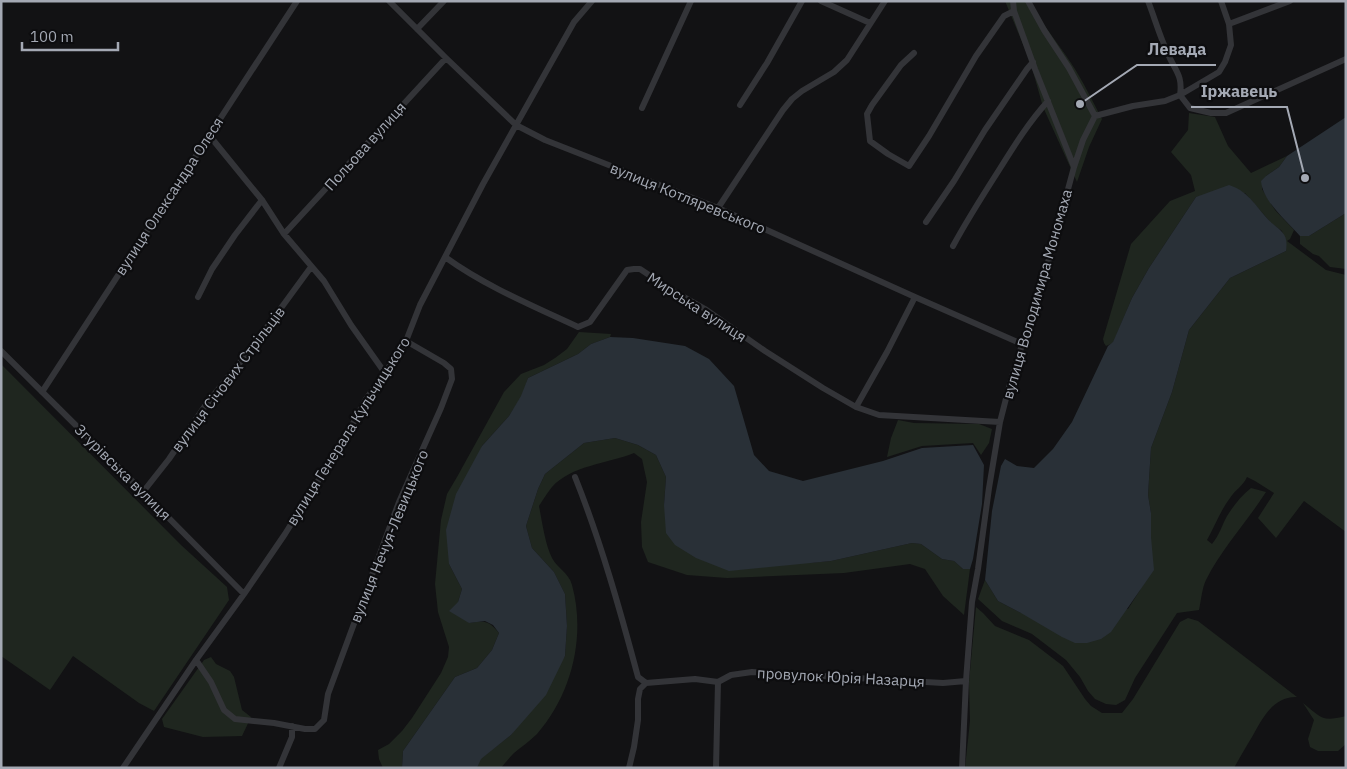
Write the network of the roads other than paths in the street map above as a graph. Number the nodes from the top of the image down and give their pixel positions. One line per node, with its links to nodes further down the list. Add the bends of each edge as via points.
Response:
1 (297, 1): 28 (street, вулиця Олександра Олеся)
2 (389, 1): 17 (street, вулиця Котляревського)
3 (444, 1): 17 (street)
4 (592, 1): 27 (street, вулиця Генерала Кульчицького, via 574,22)
5 (691, 1): 25 (street)
6 (802, 1): 24 (street)
7 (821, 1): 15 (street)
8 (885, 1): 15 (street)
9 (1013, 1): 14 (street)
10 (1028, 1): 26 (street)
11 (1148, 1): 22 (street, via 1168,56 1178,72 1182,86)
12 (1221, 1): 16 (street)
13 (1290, 1): 16 (street)
14 (1014, 11): 18 (street, via 1004,16 976,56 909,166 870,141 867,114 901,65); 21 (street)
15 (870, 23): 31 (street, via 847,60 792,99)
16 (1229, 24): 22 (street, via 1230,45 1219,72)
17 (417, 29): 19 (street, вулиця Котляревського)
18 (914, 53)
19 (446, 58): 27 (street, вулиця Котляревського); 33 (street, Польова вулиця)
20 (1346, 60): 22 (street, via 1226,113 1190,108)
21 (1033, 62): 23 (street); 32 (street)
22 (1180, 96): 26 (street)
23 (1048, 101): 29 (street); 34 (street, via 1009,153)
24 (740, 105)
25 (642, 108)
26 (1095, 116): 29 (street, вулиця Володимира Мономаха)
27 (516, 125): 31 (street, вулиця Котляревського, via 545,140); 35 (street, вулиця Генерала Кульчицького)
28 (210, 135): 30 (street); 43 (street, вулиця Олександра Олеся)
29 (1074, 167): 40 (street, вулиця Володимира Мономаха)
30 (262, 200): 33 (street); 37 (street, via 212,269)
31 (718, 208): 38 (street, вулиця Котляревського)
32 (926, 222)
33 (284, 234): 36 (street)
34 (953, 246)
35 (445, 257): 39 (street, вулиця Генерала Кульчицького); 44 (street, Мирська вулиця, via 515,298 578,326 590,322 627,270 640,269)
36 (311, 267): 42 (street, via 324,281); 47 (street, вулиця Січових Стрільців)
37 (198, 297)
38 (914, 297): 40 (street, вулиця Котляревського); 44 (street)
39 (406, 341): 42 (street, вулиця Генерала Кульчицького); 53 (street, вулиця Нечуя-Левицького, via 444,363 452,380 392,520 328,694 324,720 315,729)
40 (1022, 344): 45 (street, вулиця Володимира Мономаха)
41 (1, 351): 43 (street, Згурівська вулиця)
42 (385, 373): 48 (street, вулиця Генерала Кульчицького)
43 (42, 392): 47 (street, Згурівська вулиця)
44 (856, 406): 45 (street, Мирська вулиця, via 879,415)
45 (1000, 422): 50 (street, вулиця Володимира Мономаха, via 972,602)
46 (576, 477): 52 (street, via 616,596 638,677)
47 (143, 492): 48 (street, Згурівська вулиця)
48 (244, 594): 49 (street, вулиця Генерала Кульчицького)
49 (196, 660): 53 (street, вулиця Нечуя-Левицького, via 230,716); 54 (street, вулиця Генерала Кульчицького)
50 (966, 681): 51 (street, провулок Юрія Назарця, via 943,683 752,672 730,675); 58 (street, вулиця Володимира Мономаха)
51 (718, 682): 52 (street, провулок Юрія Назарця, via 695,679); 57 (street)
52 (646, 683): 56 (street, via 640,689 638,699 638,720)
53 (292, 726): 55 (street, via 292,737)
54 (123, 768)
55 (279, 768)
56 (629, 768)
57 (716, 768)
58 (962, 768)

